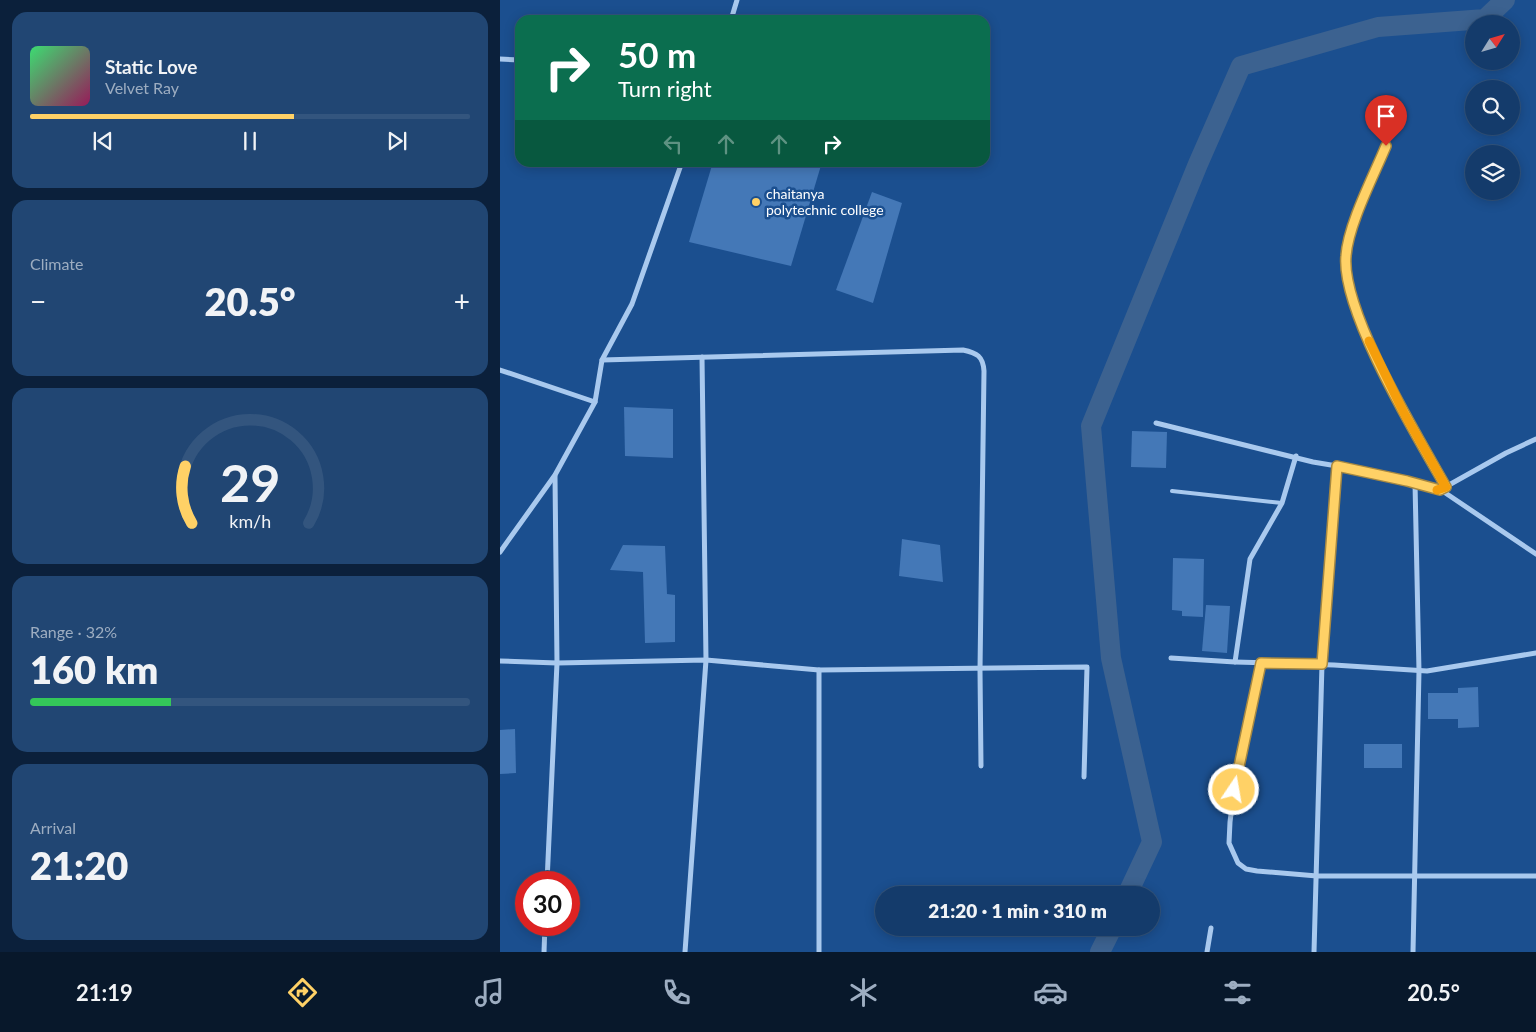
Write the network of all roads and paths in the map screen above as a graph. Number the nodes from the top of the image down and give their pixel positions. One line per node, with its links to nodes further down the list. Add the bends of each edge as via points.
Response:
1 (737, 0): 2 (street)
2 (732, 15)
3 (500, 59): 4 (street)
4 (515, 60)
5 (1393, 128): 17 (street, via 1357,215 1346,256 1351,294 1377,358)
6 (680, 167): 8 (street, via 632,304)
7 (702, 357): 8 (street); 25 (street); 31 (street, via 963,350 980,355 984,370)
8 (602, 360): 10 (street)
9 (500, 370): 10 (street)
10 (595, 402): 15 (street)
11 (1156, 423): 13 (street)
12 (1536, 439): 17 (street)
13 (1296, 456): 14 (street); 19 (street)
14 (1337, 466): 16 (street); 29 (street)
15 (555, 475): 20 (street); 27 (street)
16 (1415, 483): 17 (street); 32 (street)
17 (1443, 488): 21 (street)
18 (1172, 491): 19 (lane)
19 (1282, 503): 26 (street, via 1250,559)
20 (500, 552)
21 (1536, 554)
22 (1536, 653): 32 (street)
23 (1172, 658): 26 (street)
24 (500, 660): 27 (street)
25 (706, 660): 27 (street); 30 (street); 42 (street)
26 (1235, 662): 28 (street)
27 (557, 663): 35 (street)
28 (1261, 663): 29 (street); 37 (street, via 1234,790 1231,851 1246,869)
29 (1322, 664): 32 (street); 37 (street)
30 (819, 670): 31 (street); 43 (street)
31 (980, 670): 33 (street); 34 (street, via 1087,667)
32 (1419, 671): 36 (street)
33 (981, 766)
34 (1084, 777)
35 (548, 871)
36 (1415, 875): 37 (street); 38 (street); 46 (street)
37 (1317, 876): 45 (street)
38 (1536, 876)
39 (1211, 928): 44 (street)
40 (545, 936): 41 (street)
41 (544, 952)
42 (685, 952)
43 (819, 952)
44 (1207, 952)
45 (1314, 952)
46 (1413, 952)

